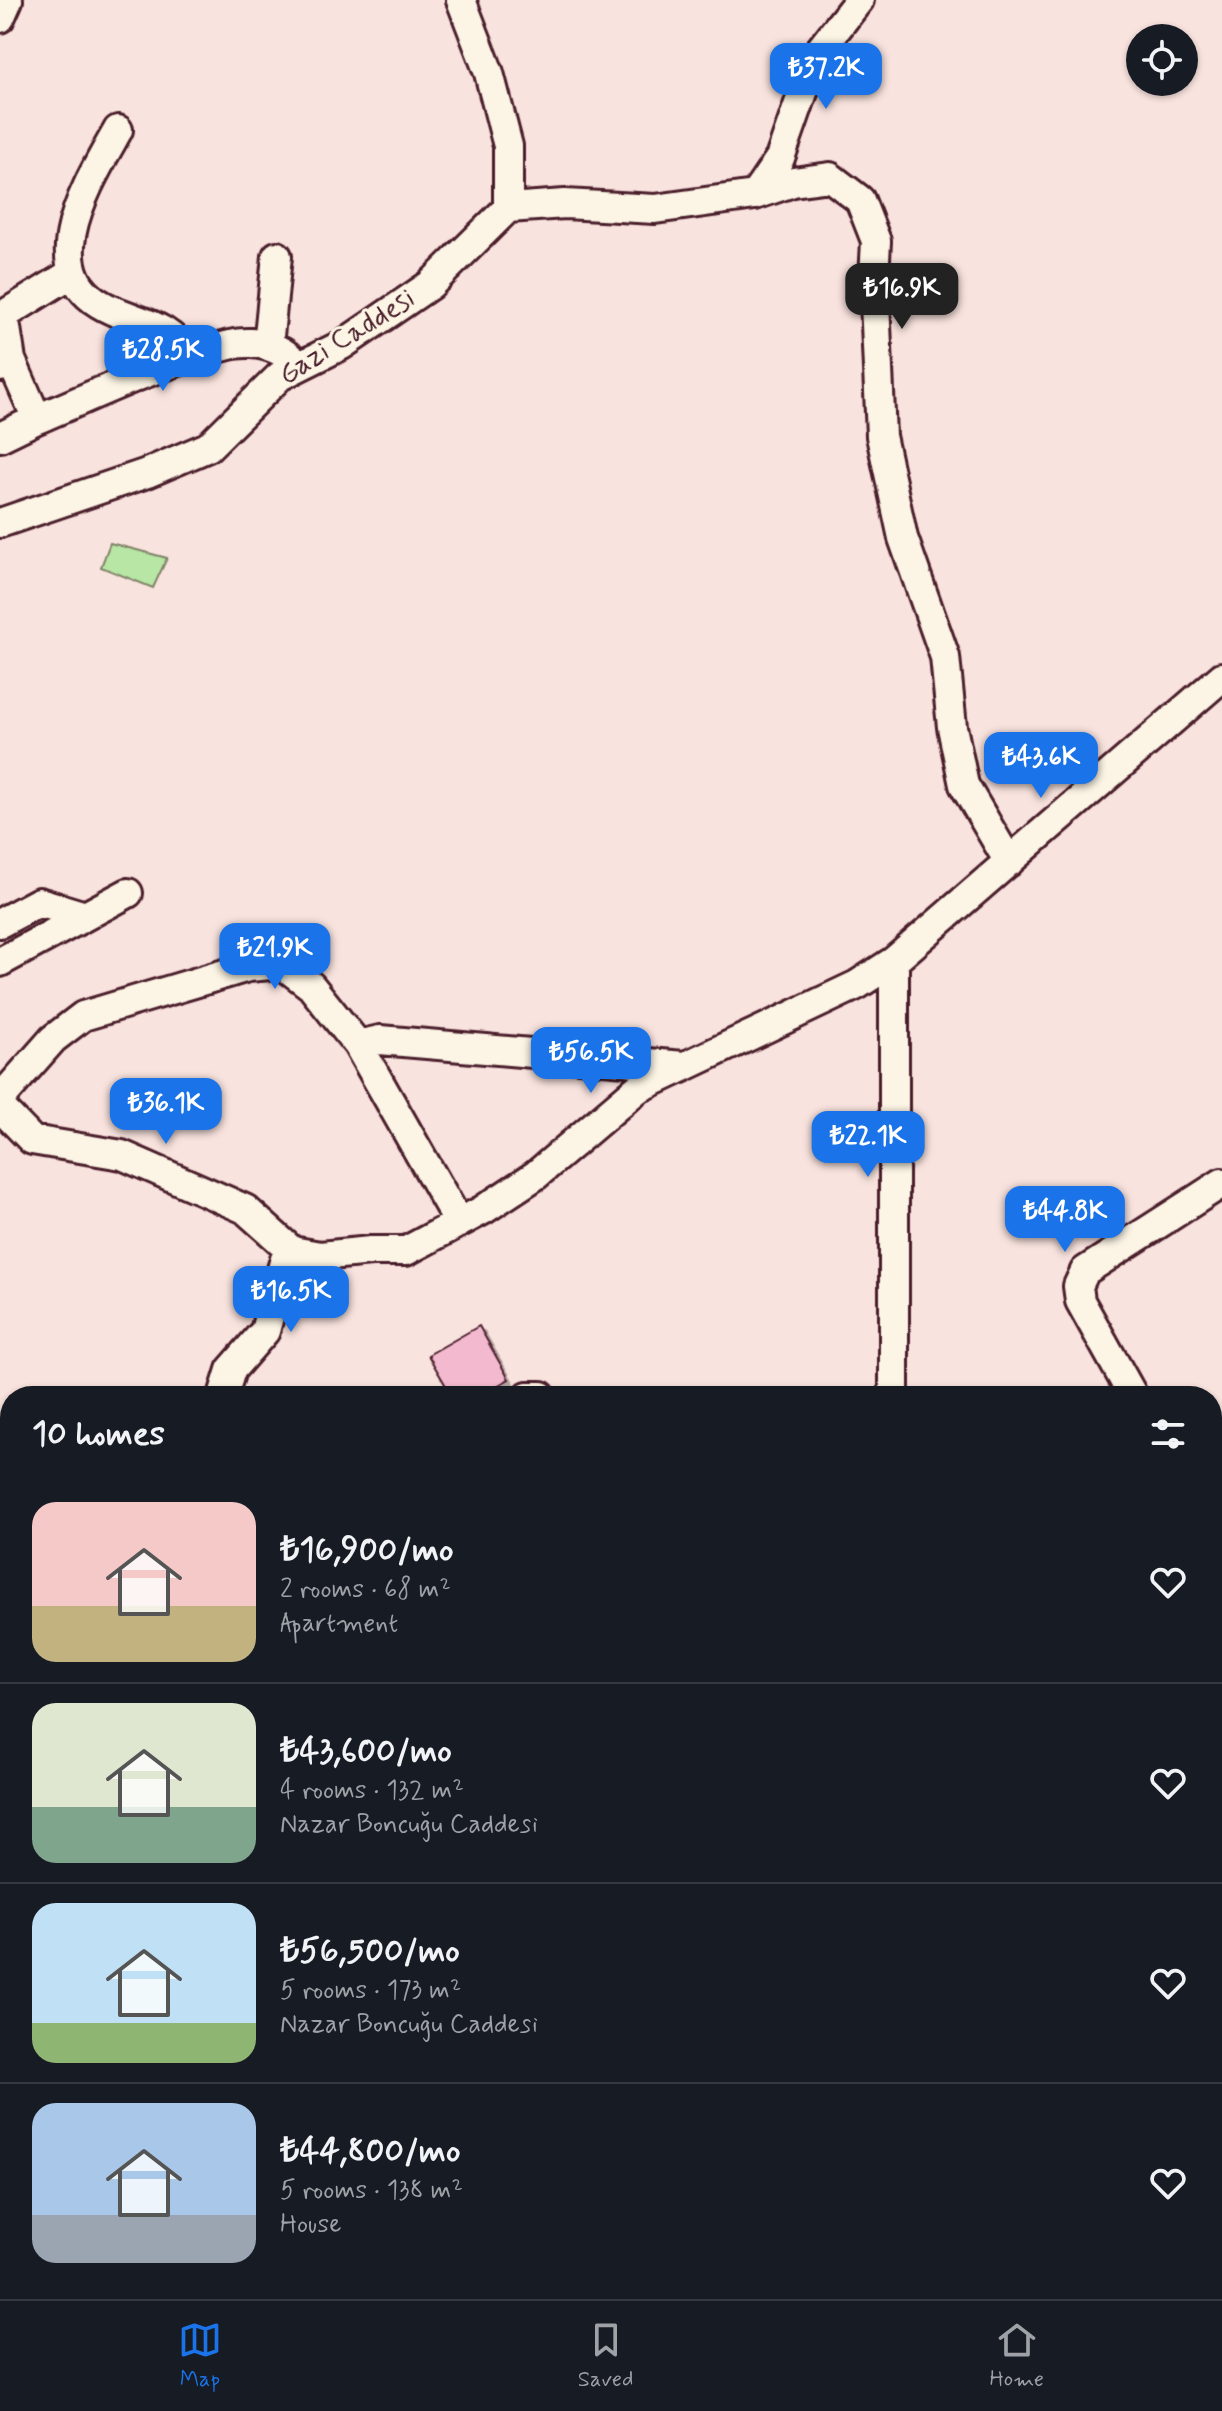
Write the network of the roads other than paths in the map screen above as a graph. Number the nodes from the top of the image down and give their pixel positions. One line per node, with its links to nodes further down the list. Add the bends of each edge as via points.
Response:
1 (8, 0): 4 (street)
2 (461, 0): 7 (street, via 489,73 508,146)
3 (859, 0): 6 (street, via 816,55 780,158)
4 (0, 18)
5 (118, 130): 9 (street, via 86,187 72,228)
6 (755, 195): 7 (street, via 655,209 565,204); 19 (street, via 830,177 860,200 876,241 881,436 903,538 945,657 964,785)
7 (508, 208): 14 (street, Gazi Caddesi, via 430,285 342,345)
8 (277, 256): 11 (street)
9 (72, 273): 10 (street); 12 (street, via 110,310 171,335)
10 (1, 311): 13 (street)
11 (268, 346): 12 (street, via 236,344); 14 (street)
12 (188, 357): 15 (street)
13 (5, 364): 15 (street)
14 (299, 366): 17 (street, Gazi Caddesi, via 280,376 208,447)
15 (37, 419): 16 (street)
16 (0, 437)
17 (0, 523)
18 (1222, 677): 19 (street)
19 (1009, 862): 23 (street)
20 (128, 893): 21 (street)
21 (85, 916): 22 (street, via 39,902); 24 (street)
22 (0, 923)
23 (894, 961): 26 (street, via 857,985); 33 (street)
24 (0, 962)
25 (358, 1045): 26 (street, via 380,1040); 27 (street, via 311,986 282,964 248,967 83,1016 53,1039); 30 (street)
26 (686, 1066): 30 (street, via 637,1089 536,1175)
27 (0, 1099)
28 (0, 1107): 31 (street, via 32,1140 122,1155 245,1209)
29 (1222, 1183): 34 (street, via 1085,1271 1078,1286 1080,1301)
30 (459, 1223): 31 (street, via 406,1251 320,1256)
31 (288, 1248): 32 (street, via 265,1331 231,1370)
32 (226, 1386)
33 (894, 1386)
34 (1127, 1386)

